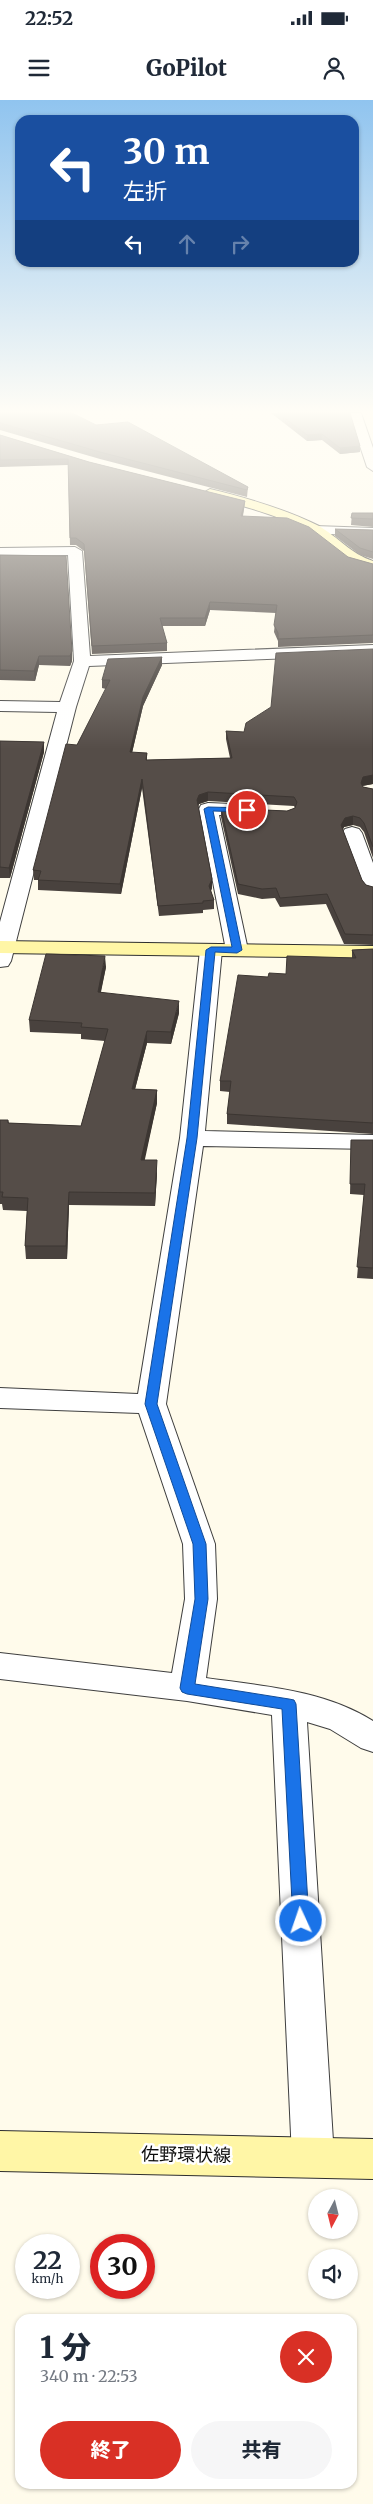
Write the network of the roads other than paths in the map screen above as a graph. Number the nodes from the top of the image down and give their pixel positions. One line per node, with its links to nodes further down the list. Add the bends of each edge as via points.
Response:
1 (303, 525): 2 (street)
2 (315, 530): 3 (street); 5 (street, via 354,560)
3 (373, 532)
4 (0, 552): 7 (street, via 75,551)
5 (373, 566)
6 (373, 650): 7 (street)
7 (82, 661): 9 (street)
8 (0, 706): 9 (street)
9 (67, 707): 15 (street)
10 (277, 811): 14 (street, via 208,809)
11 (352, 833): 12 (street)
12 (373, 889)
13 (211, 950): 14 (street); 15 (street); 17 (street)
14 (237, 950): 16 (street)
15 (1, 951)
16 (373, 952)
17 (192, 1138): 18 (street); 20 (street)
18 (373, 1142)
19 (0, 1398): 20 (street)
20 (151, 1404): 22 (street, via 199,1544 202,1599)
21 (0, 1666): 22 (street)
22 (187, 1688): 23 (street)
23 (289, 1704): 24 (street, via 341,1718); 26 (street)
24 (373, 1738)
25 (0, 2151): 26 (street, 佐野環状線)
26 (314, 2158): 27 (street, 佐野環状線)
27 (373, 2159)

